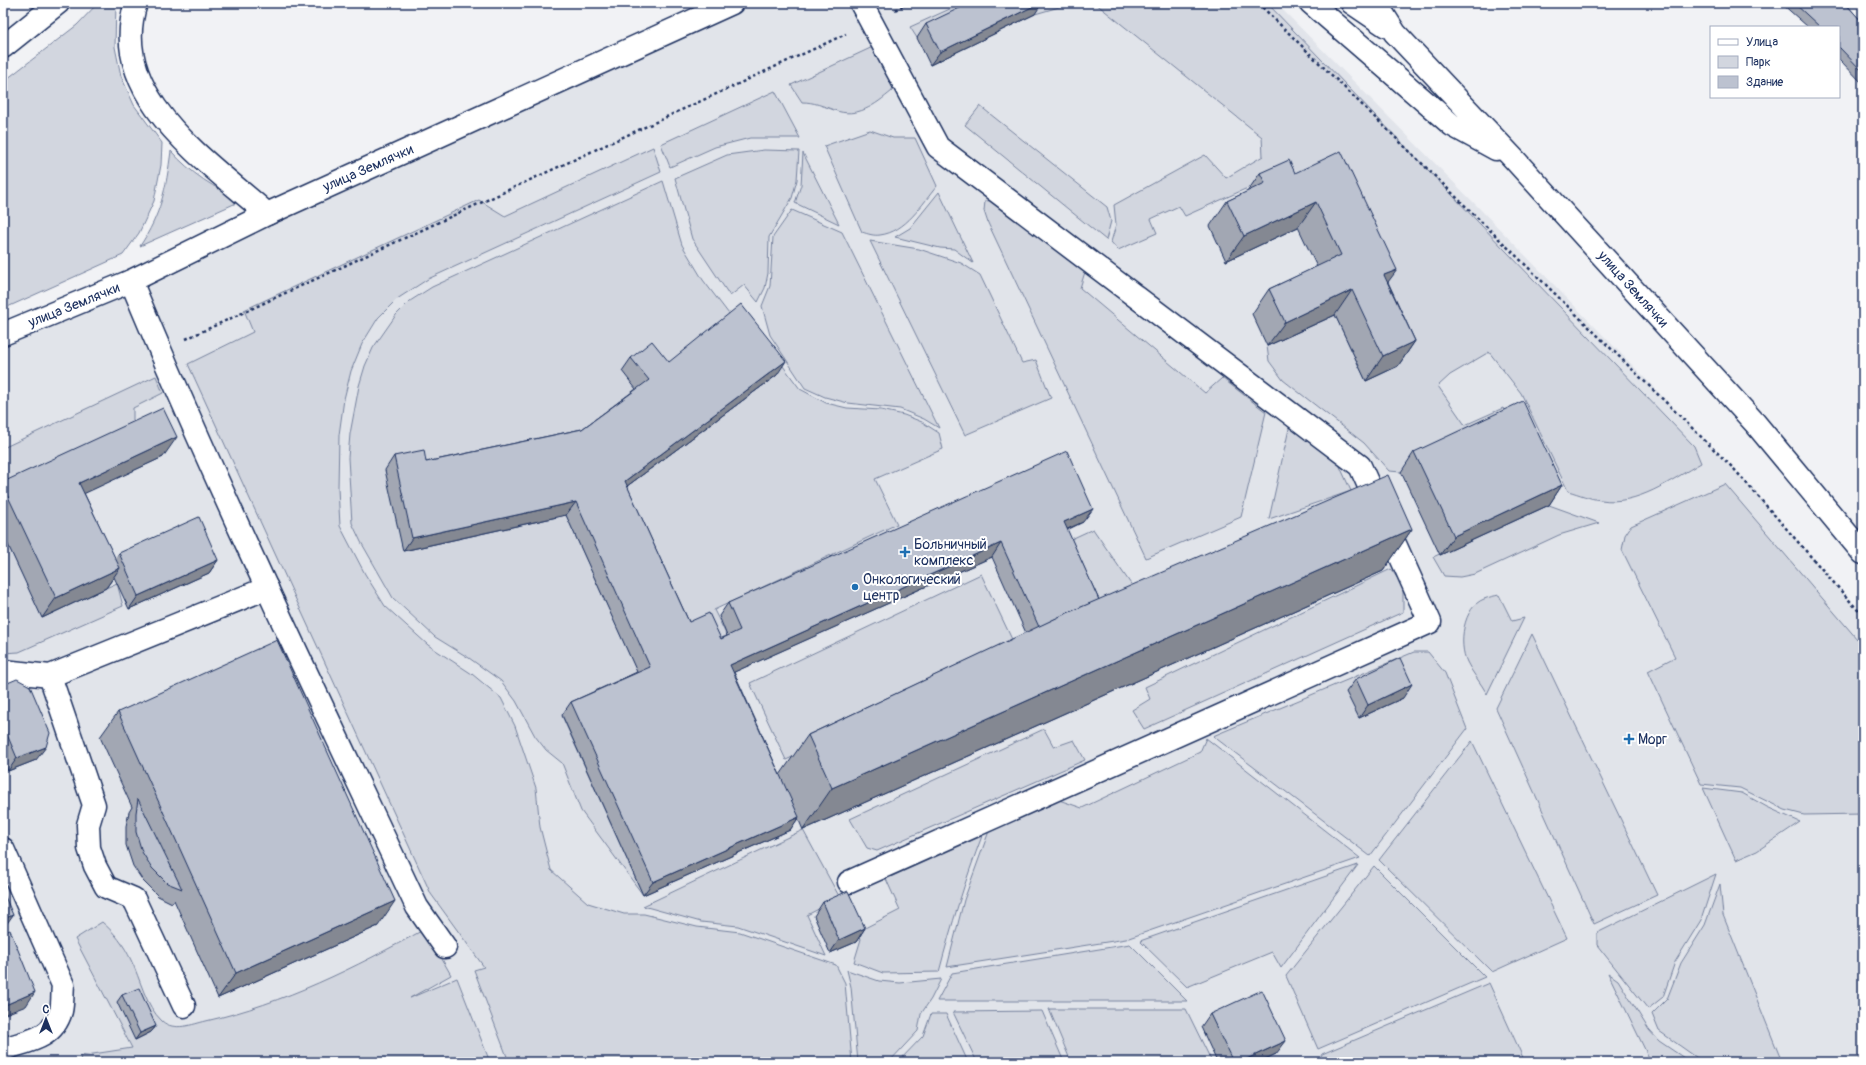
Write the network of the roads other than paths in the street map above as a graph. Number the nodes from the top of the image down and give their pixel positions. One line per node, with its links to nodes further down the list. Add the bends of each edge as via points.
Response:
1 (58, 3): 9 (main road)
2 (136, 3): 11 (main road, via 130,42 133,63 142,88 172,128)
3 (732, 3): 11 (main road, улица Землячки)
4 (861, 3): 19 (main road, via 938,147 1360,466 1430,622)
5 (1311, 3): 10 (main road, via 1452,125)
6 (1352, 3): 8 (main road, улица Землячки)
7 (1376, 3): 8 (main road, улица Землячки)
8 (1395, 33): 10 (main road, улица Землячки)
9 (3, 47)
10 (1514, 159): 14 (main road, улица Землячки, via 1755,423)
11 (267, 214): 12 (main road, улица Землячки)
12 (131, 281): 13 (main road, улица Землячки); 15 (main road)
13 (3, 334)
14 (1863, 553)
15 (267, 588): 17 (main road); 20 (main road, via 417,907)
16 (3, 671): 17 (main road)
17 (50, 676): 21 (main road, via 94,805 88,825 89,848 95,866 106,887 134,899)
18 (3, 849): 22 (main road, via 63,986 61,1010 56,1023 46,1034)
19 (849, 882)
20 (445, 948)
21 (184, 1006)
22 (3, 1050)

